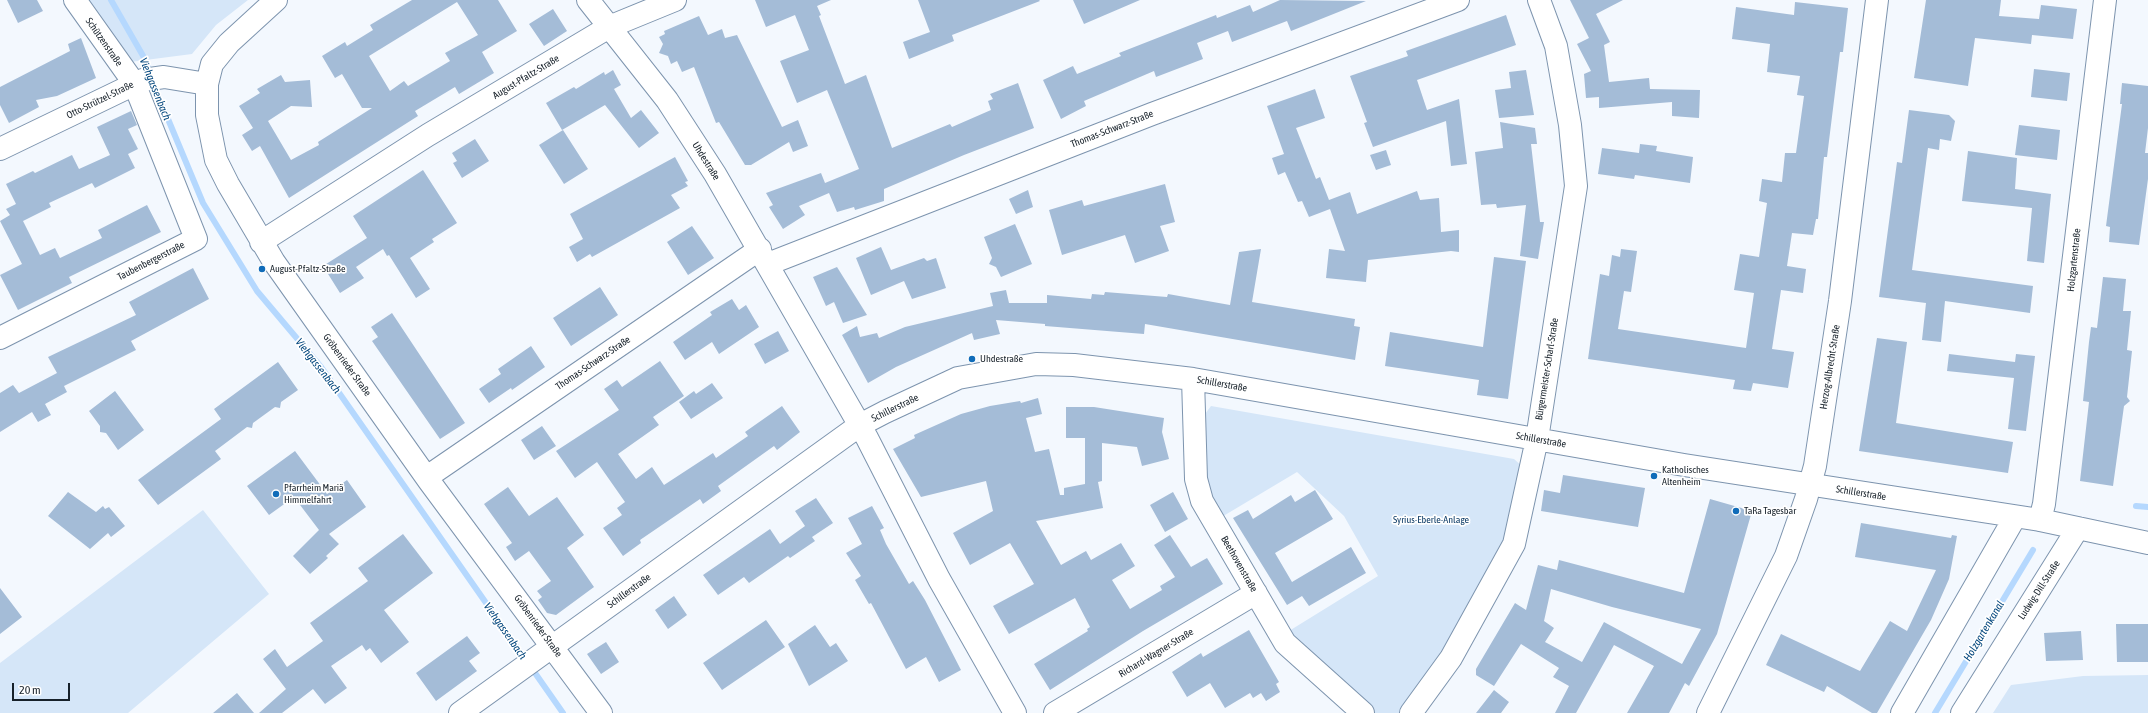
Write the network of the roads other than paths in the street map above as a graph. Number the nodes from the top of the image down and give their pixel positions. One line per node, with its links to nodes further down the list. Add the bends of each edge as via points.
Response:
1 (75, 0): 10 (street, Schützenstraße)
2 (276, 0): 11 (street, Gröbenrieder Straße, via 229,43 212,64)
3 (588, 0): 9 (street, Uhdestraße)
4 (675, 0): 9 (street, August-Pfaltz-Straße)
5 (1458, 0): 14 (street, Thomas-Schwarz-Straße)
6 (1539, 0): 18 (street, Bürgermeister-Scharl-Straße, via 1556,46 1570,125 1576,186)
7 (1877, 0): 20 (street, Herzog-Albrecht-Straße, via 1840,301)
8 (2105, 0): 22 (street, Holzgartenstraße, via 2066,330)
9 (609, 27): 13 (street, August-Pfaltz-Straße, via 428,135); 14 (street, Uhdestraße, via 667,100)
10 (147, 80): 11 (street); 12 (street, Otto-Strützel-Straße); 15 (street, Taubenbergerstraße, via 196,239)
11 (207, 84): 13 (street, Gröbenrieder Straße, via 207,115 216,160)
12 (0, 149)
13 (260, 242): 19 (street, Gröbenrieder Straße)
14 (764, 257): 17 (street, Uhdestraße); 19 (street, Thomas-Schwarz-Straße)
15 (0, 338)
16 (1193, 379): 17 (street, Schillerstraße, via 1074,365 1036,364 958,378); 18 (street, Schillerstraße); 25 (street, Beethovenstraße, via 1196,479 1202,501)
17 (860, 425): 26 (street, Schillerstraße); 29 (street, Uhdestraße, via 939,579)
18 (1537, 439): 20 (street, Schillerstraße); 32 (street, Bürgermeister-Scharl-Straße, via 1514,544 1451,658)
19 (427, 477): 26 (street, Gröbenrieder Straße)
20 (1810, 485): 21 (street, Schillerstraße); 33 (street, Herzog-Albrecht-Straße, via 1786,556)
21 (2015, 517): 22 (street, Schillerstraße); 34 (street)
22 (2040, 520): 23 (street, Schillerstraße)
23 (2078, 528): 24 (street); 35 (street, Ludwig-Dill-Straße)
24 (2148, 543)
25 (1256, 593): 30 (street, Richard-Wagner-Straße); 31 (street, Beethovenstraße, via 1285,643)
26 (546, 650): 27 (street, Schillerstraße); 28 (street, Gröbenrieder Straße)
27 (460, 713)
28 (601, 713)
29 (1014, 713)
30 (1055, 713)
31 (1363, 713)
32 (1411, 713)
33 (1708, 713)
34 (1902, 713)
35 (1962, 713)

